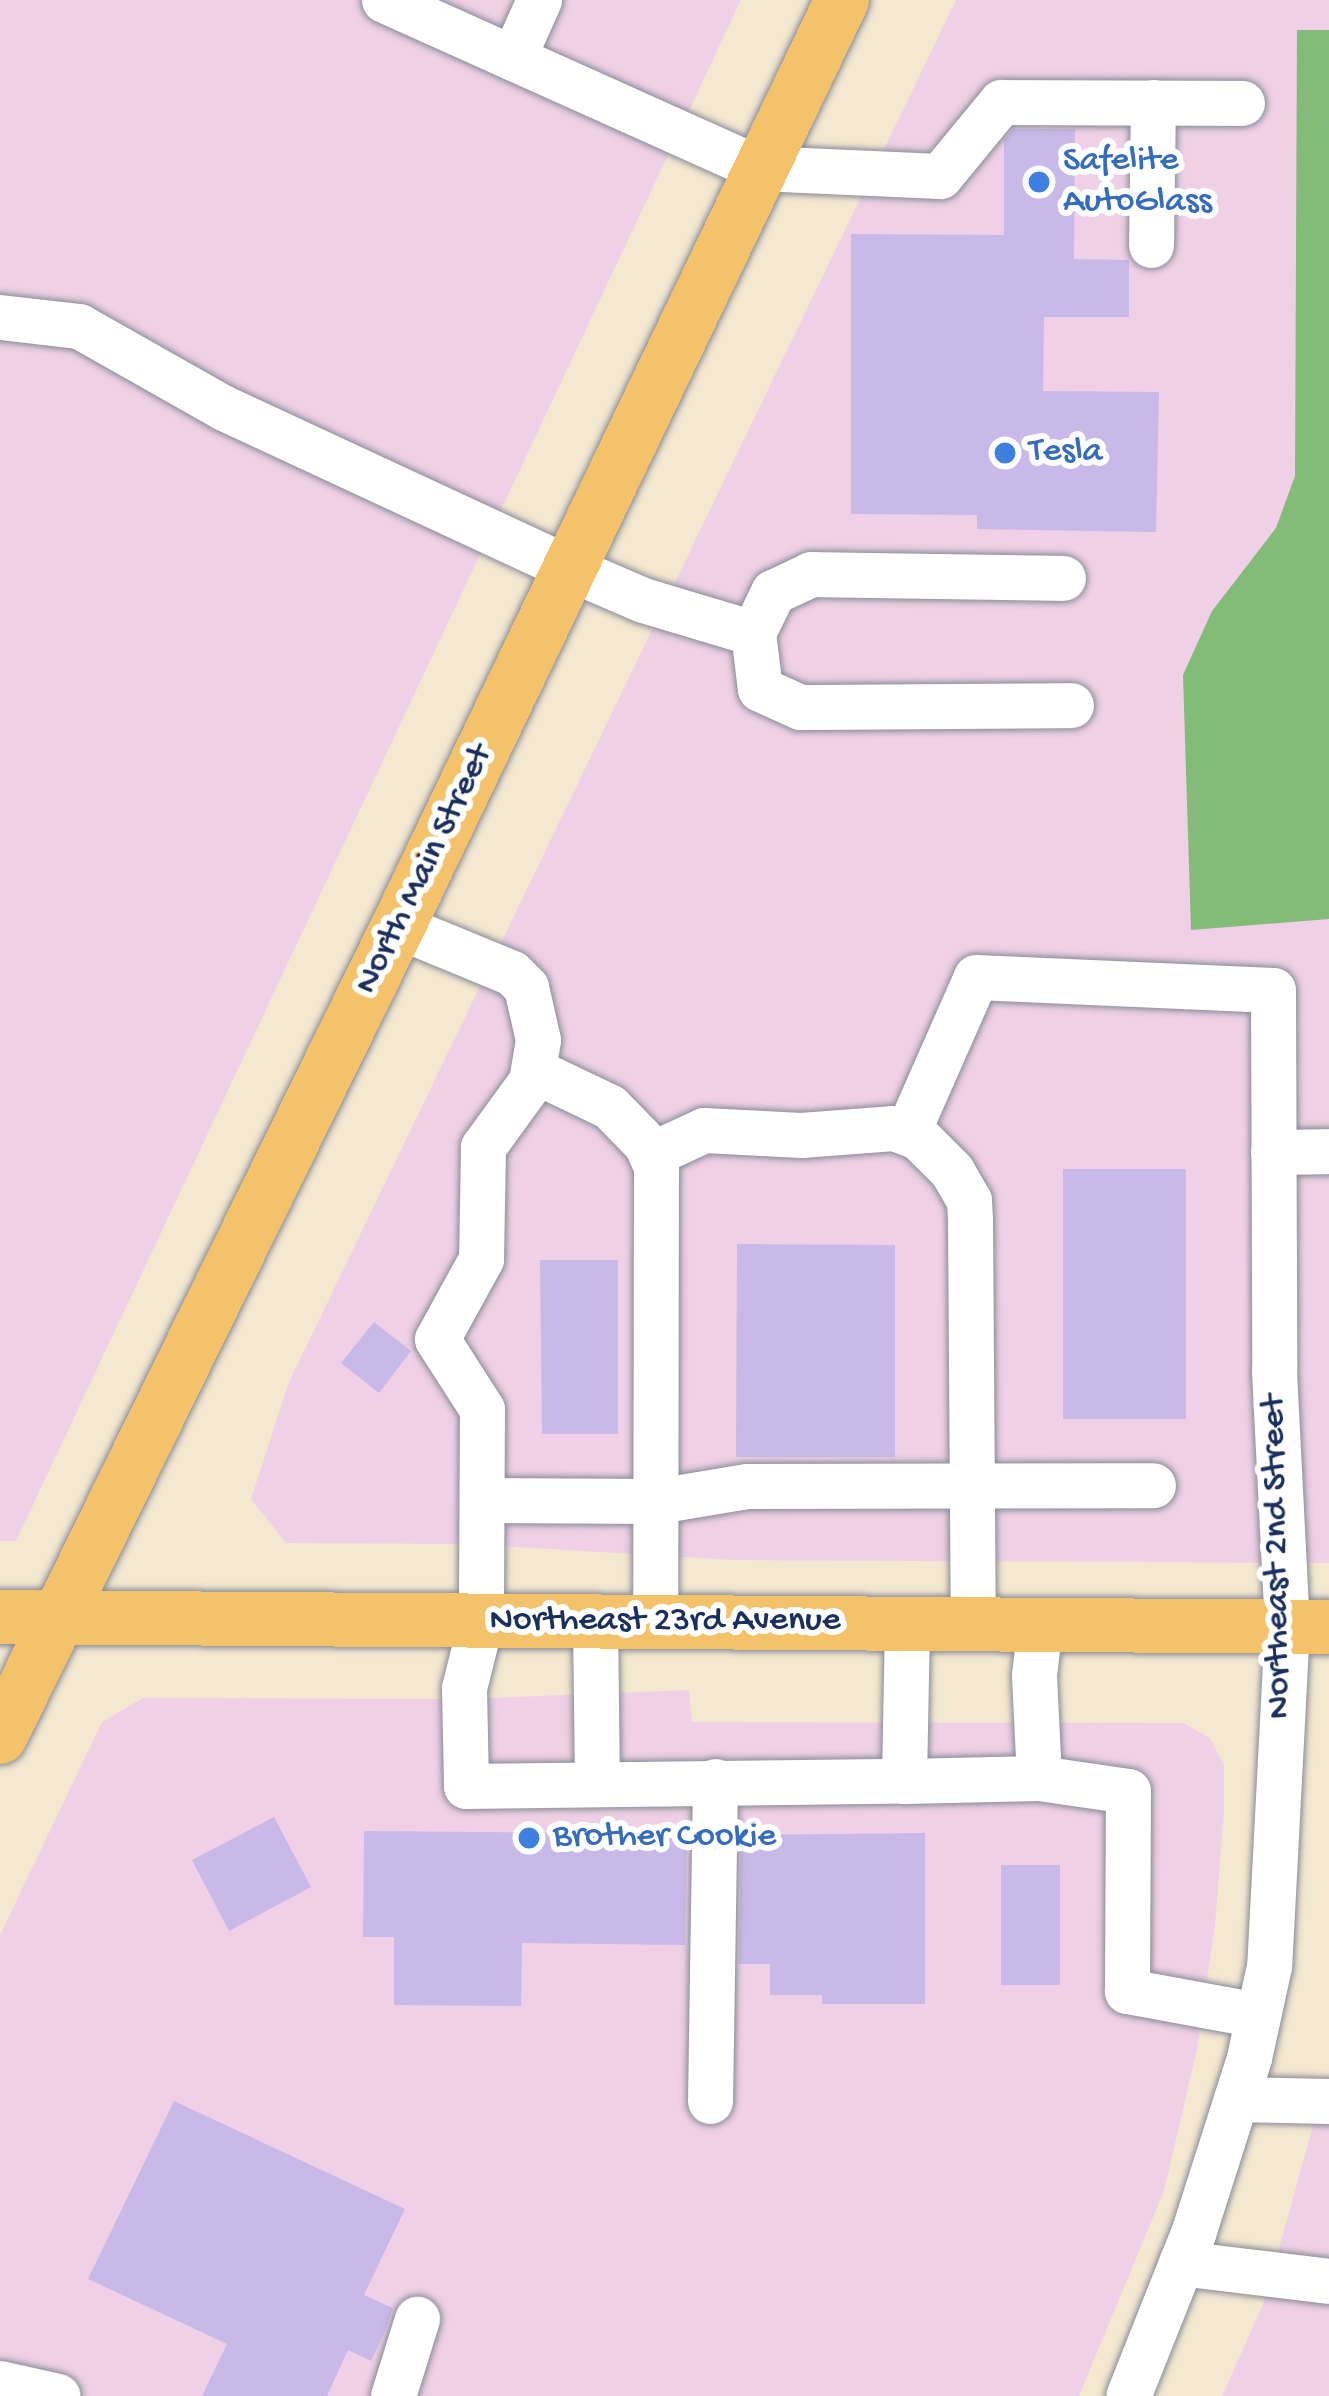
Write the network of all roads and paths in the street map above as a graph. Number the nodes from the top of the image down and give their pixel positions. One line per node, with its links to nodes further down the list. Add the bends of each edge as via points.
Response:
1 (384, 0): 4 (street)
2 (539, 0): 4 (street)
3 (842, 0): 7 (main road, North Main Street)
4 (513, 58): 7 (street)
5 (1153, 102): 6 (street); 7 (street, via 1001,102 940,176); 8 (street)
6 (1241, 103)
7 (758, 168): 10 (main road, North Main Street)
8 (1151, 245)
9 (0, 316): 10 (street, via 79,326 224,408)
10 (571, 569): 12 (street); 14 (main road, North Main Street)
11 (1063, 578): 12 (street, via 812,574 773,592)
12 (753, 633): 13 (street, via 760,689 800,707)
13 (1072, 704)
14 (398, 926): 15 (street, via 520,980 535,1012); 25 (main road, North Main Street)
15 (535, 1071): 19 (street, via 610,1107); 22 (street, via 483,1147 481,1259 437,1339 482,1409)
16 (908, 1131): 18 (street, Northeast 2nd Street, via 976,977 1273,990); 19 (street, via 704,1130); 20 (street, via 952,1171 969,1200)
17 (1329, 1151): 18 (street)
18 (1273, 1152): 32 (street, Northeast 2nd Street, via 1274,1370)
19 (652, 1154): 23 (street)
20 (972, 1484): 21 (street); 23 (street, via 747,1486); 30 (street)
21 (1153, 1485)
22 (482, 1500): 23 (street); 26 (street)
23 (657, 1501): 28 (street)
24 (0, 1617): 25 (main road, Northeast 23rd Avenue)
25 (55, 1617): 26 (main road, Northeast 23rd Avenue); 33 (main road, North Main Street)
26 (481, 1620): 27 (main road, Northeast 23rd Avenue); 37 (street, via 464,1688 466,1786)
27 (596, 1622): 28 (main road, Northeast 23rd Avenue); 37 (street)
28 (655, 1622): 29 (main road, Northeast 23rd Avenue)
29 (907, 1624): 30 (main road, Northeast 23rd Avenue); 36 (street)
30 (974, 1624): 31 (main road, Northeast 23rd Avenue)
31 (1040, 1624): 32 (main road, Northeast 23rd Avenue); 34 (street)
32 (1308, 1626): 38 (street, Northeast 2nd Street)
33 (0, 1737)
34 (1039, 1778): 36 (street); 38 (street, via 1128,1791 1127,1991)
35 (715, 1781): 36 (street); 37 (street); 40 (street)
36 (904, 1781)
37 (597, 1782)
38 (1258, 2015): 39 (street, Northeast 2nd Street)
39 (1236, 2099): 41 (street); 42 (street, Northeast 2nd Street)
40 (710, 2101)
41 (1329, 2101)
42 (1181, 2263): 43 (street); 48 (street, Northeast 2nd Street)
43 (1329, 2281)
44 (417, 2319): 47 (street)
45 (0, 2383): 46 (street)
46 (58, 2396)
47 (393, 2396)
48 (1128, 2396)

